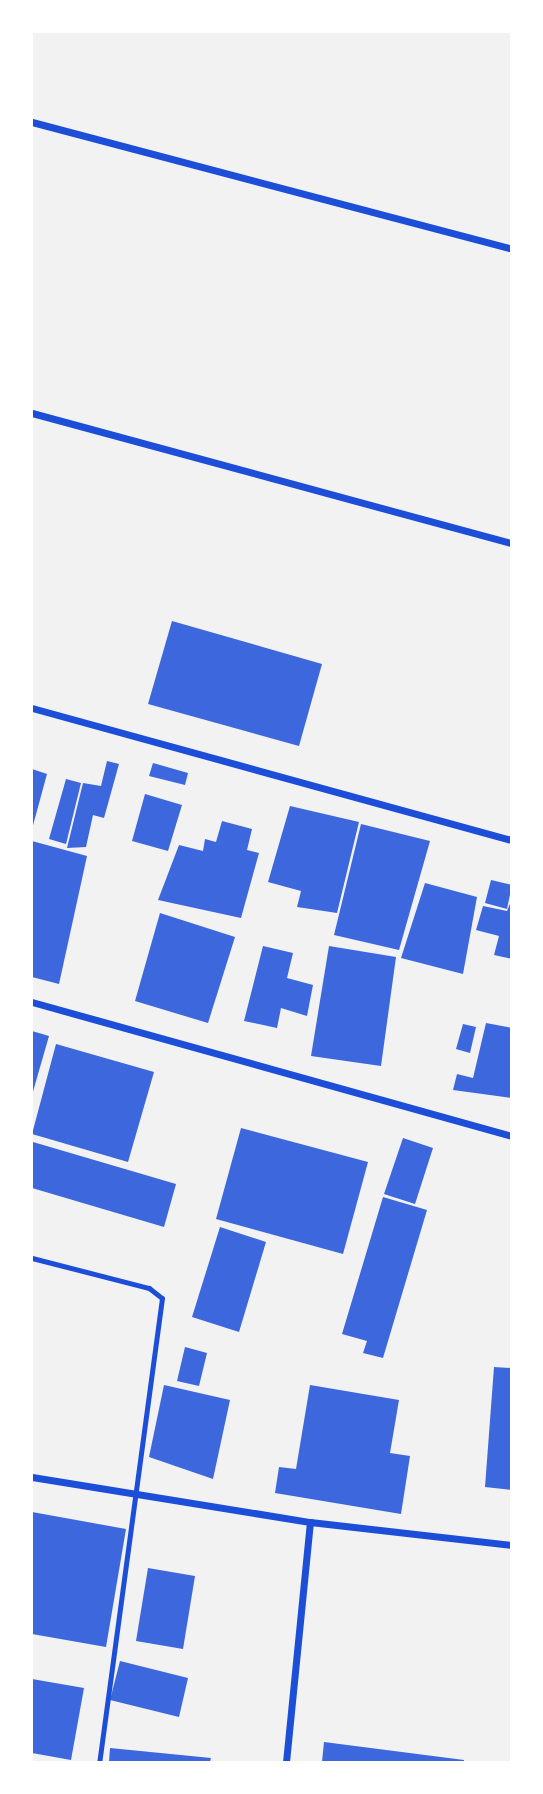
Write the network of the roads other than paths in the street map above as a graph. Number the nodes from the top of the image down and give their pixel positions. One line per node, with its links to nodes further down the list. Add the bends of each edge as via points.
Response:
1 (32, 122): 2 (street)
2 (512, 249)
3 (32, 413): 4 (street)
4 (512, 543)
5 (32, 708): 6 (street)
6 (512, 840)
7 (32, 1002): 8 (street)
8 (512, 1136)
9 (32, 1258): 11 (lane, via 149,1288 162,1298)
10 (32, 1477): 11 (street)
11 (138, 1496): 12 (street); 14 (lane)
12 (310, 1522): 13 (street); 15 (street)
13 (512, 1545)
14 (99, 1762)
15 (286, 1762)

